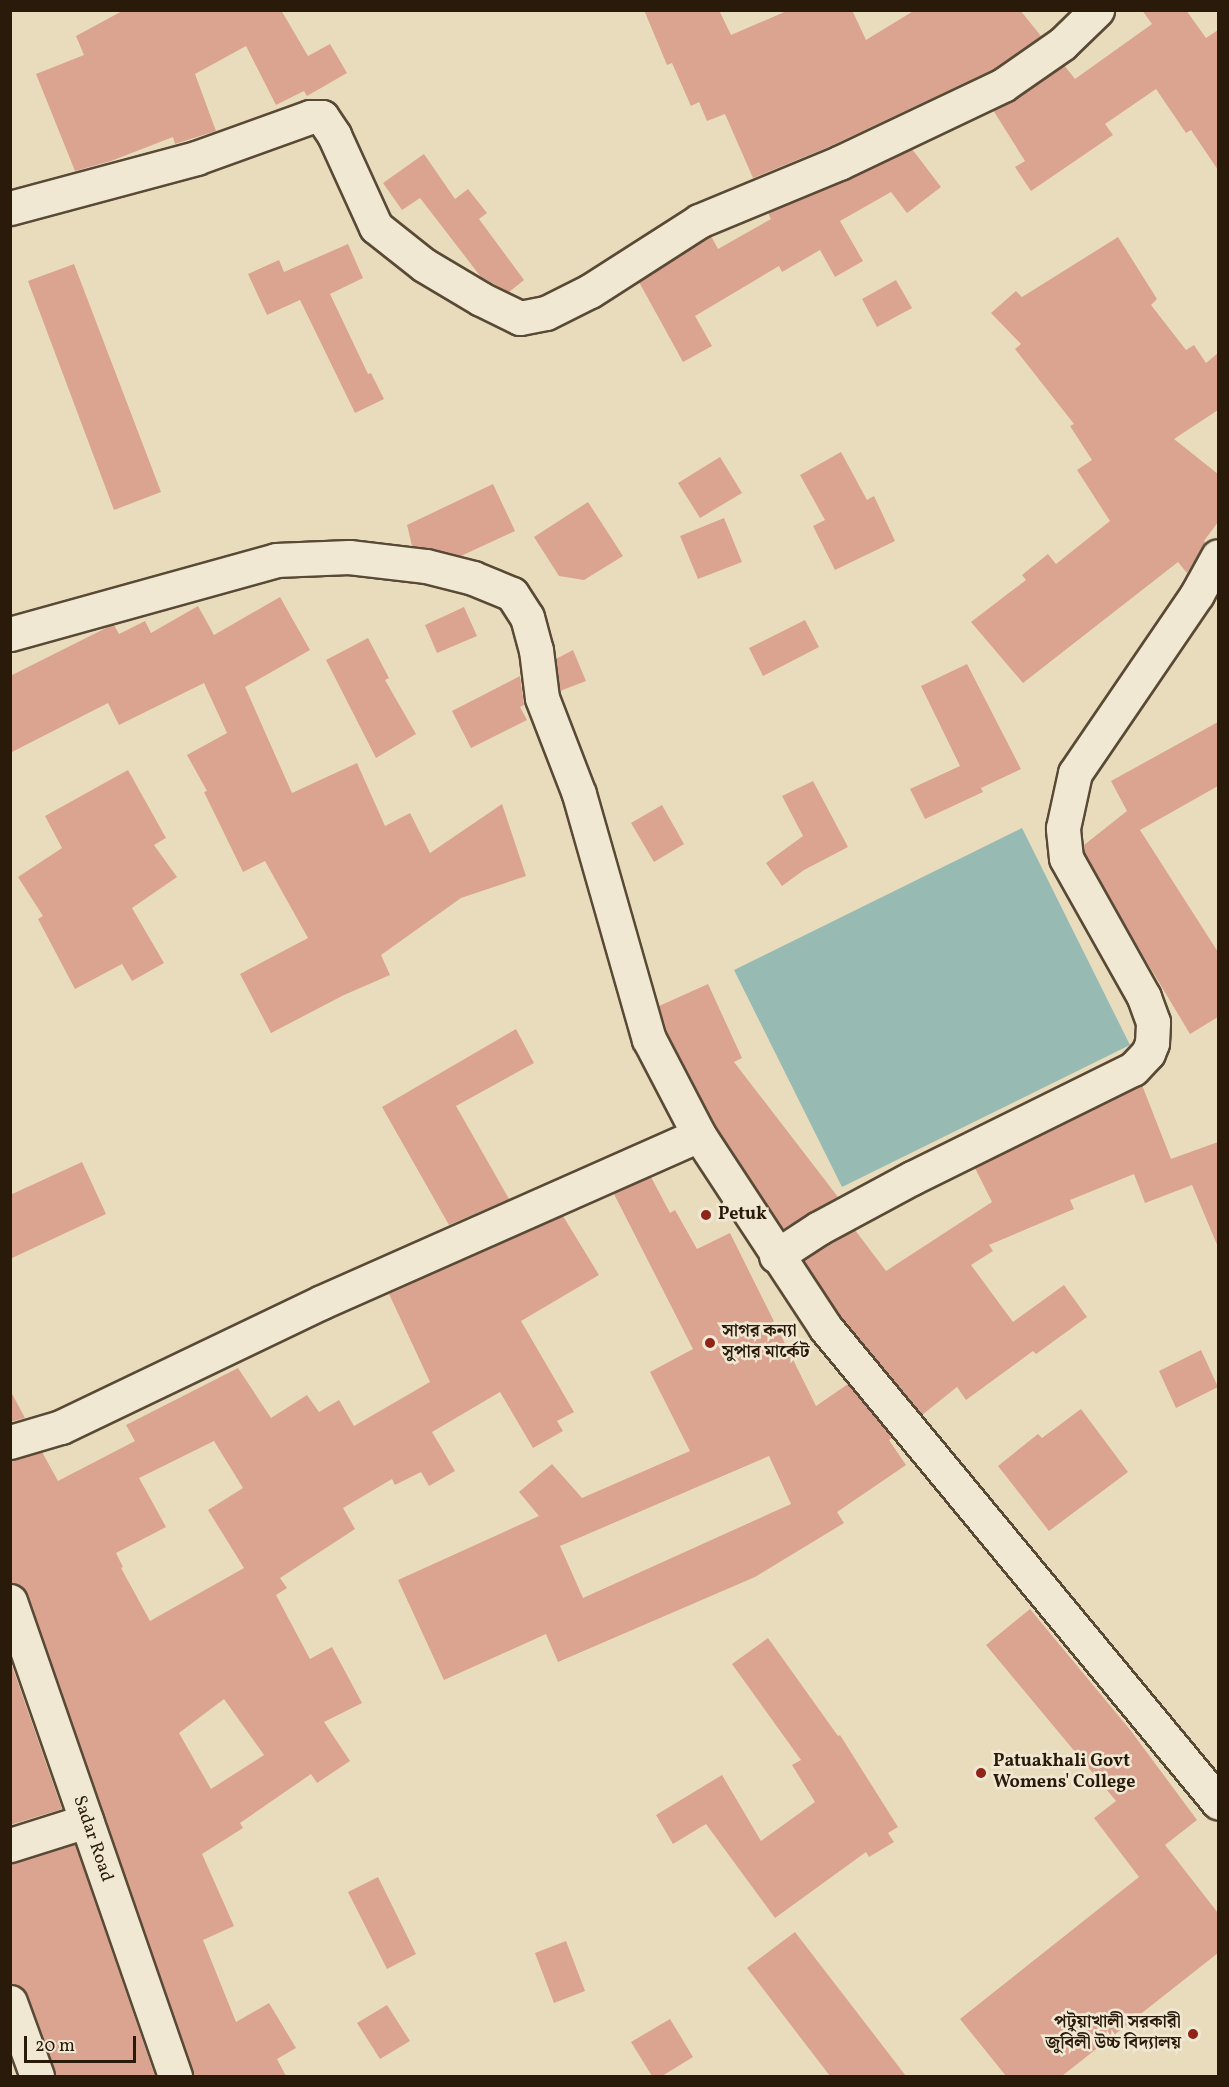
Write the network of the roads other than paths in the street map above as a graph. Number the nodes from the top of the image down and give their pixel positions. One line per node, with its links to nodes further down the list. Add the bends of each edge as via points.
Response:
1 (1097, 10): 2 (street, via 1062,44 1004,85 839,163 699,221 590,291 546,313 520,318 424,265 375,227 322,117 310,117 196,158)
2 (10, 208)
3 (1218, 556): 6 (street, via 1197,594 1075,773 1063,828 1066,858 1144,997 1153,1022 1148,1053 1133,1069 902,1183)
4 (10, 634): 5 (street, via 276,561 349,557 426,566 473,578 512,594 528,617 542,698 579,794 649,1039)
5 (699, 1135): 6 (street); 7 (street, via 322,1302 61,1427)
6 (776, 1256): 9 (street, via 825,1327)
7 (10, 1442)
8 (10, 1601): 10 (street, Sadar Road)
9 (1218, 1802)
10 (86, 1821): 11 (street); 14 (street, Sadar Road)
11 (10, 1845)
12 (10, 2002): 13 (street)
13 (37, 2076)
14 (175, 2076)

